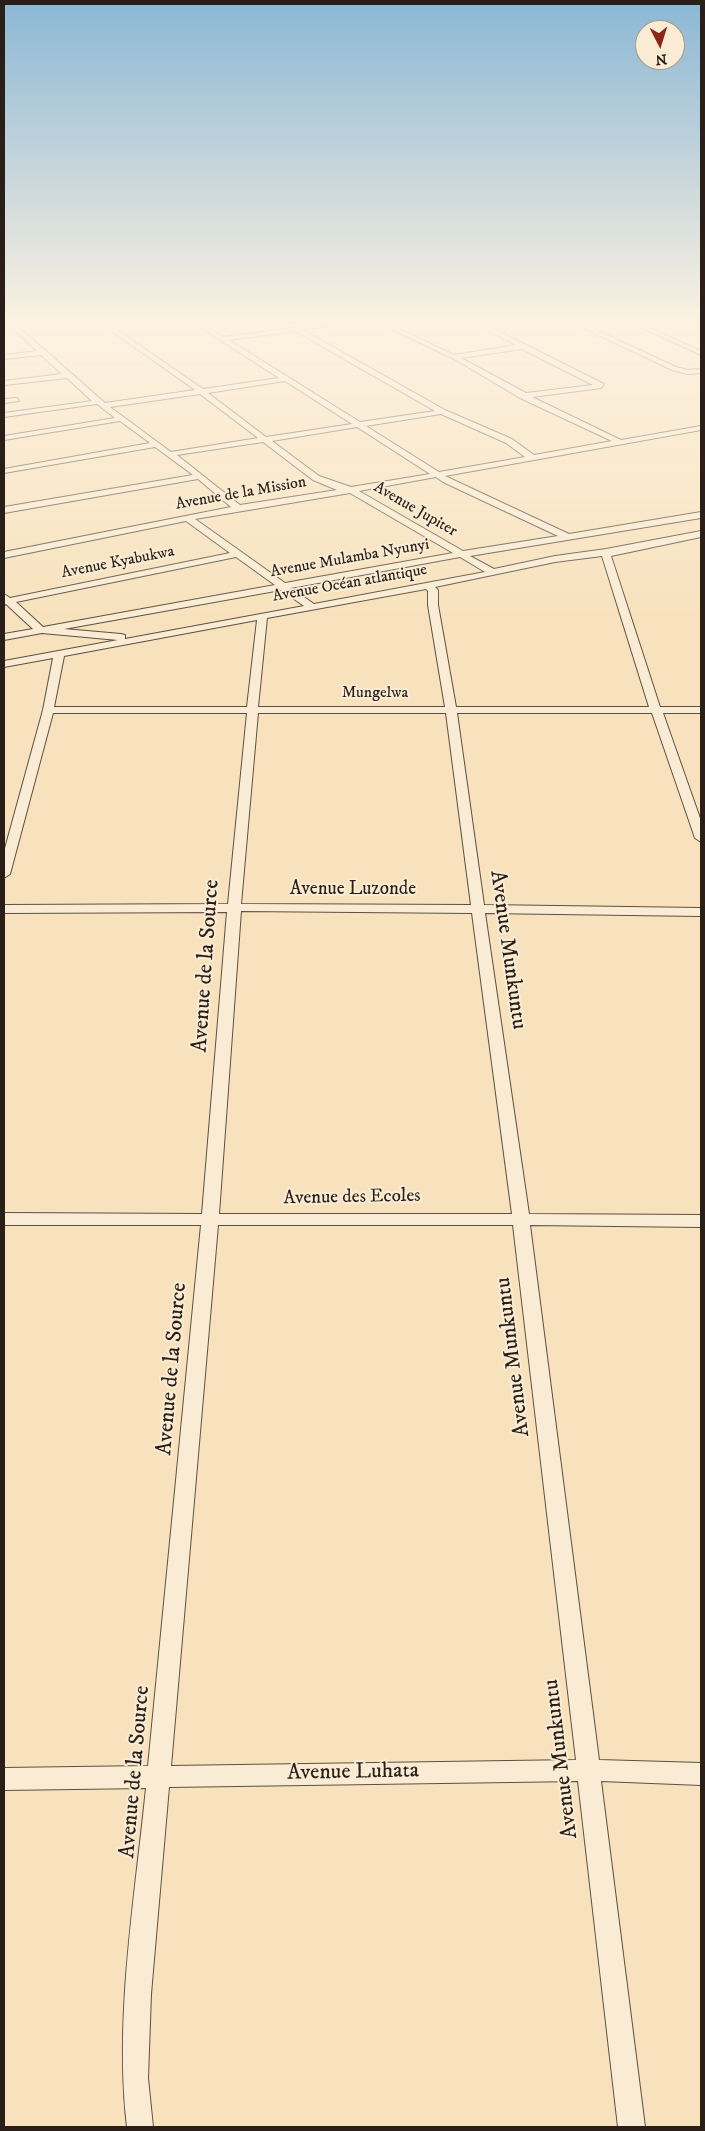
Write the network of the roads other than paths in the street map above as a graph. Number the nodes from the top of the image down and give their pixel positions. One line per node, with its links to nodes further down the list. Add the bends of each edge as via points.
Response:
1 (106, 421): 12 (street)
2 (125, 421): 15 (street)
3 (242, 421): 13 (street, Avenue Jupiter)
4 (356, 421): 8 (street)
5 (377, 421): 8 (street)
6 (464, 421): 17 (street, via 509,441)
7 (577, 421): 14 (street)
8 (360, 424): 13 (street); 19 (street)
9 (701, 428): 10 (street, Avenue de la Mission)
10 (690, 429): 11 (street); 14 (street, Avenue de la Mission)
11 (701, 435)
12 (4, 438)
13 (264, 438): 16 (street); 21 (street, Avenue Jupiter, via 316,478)
14 (618, 441): 17 (street, Avenue de la Mission)
15 (158, 444): 16 (street); 18 (street)
16 (171, 454): 20 (street)
17 (532, 457): 19 (street, Avenue de la Mission)
18 (4, 471)
19 (436, 474): 21 (street, Avenue de la Mission); 28 (street)
20 (200, 476): 22 (street); 23 (street)
21 (351, 490): 22 (street, Avenue de la Mission); 34 (street, Avenue Jupiter)
22 (238, 508): 25 (street, Avenue de la Mission)
23 (4, 510)
24 (701, 515): 26 (street, Avenue Mulamba Nyunyi)
25 (187, 518): 32 (street, Avenue de la Mission); 33 (street)
26 (634, 526): 28 (street, Avenue Mulamba Nyunyi); 29 (street, via 640,532)
27 (701, 534): 30 (street, Avenue Océan atlantique)
28 (566, 536): 34 (street, Avenue Mulamba Nyunyi)
29 (635, 540): 30 (street); 31 (street)
30 (665, 542): 31 (street, Avenue Océan atlantique)
31 (608, 552): 35 (street, Avenue Océan atlantique); 48 (street, via 609,569)
32 (4, 554)
33 (237, 554): 36 (street); 38 (street, Avenue Kyabukwa)
34 (463, 554): 35 (street, Avenue Jupiter); 36 (street, Avenue Mulamba Nyunyi)
35 (492, 572): 37 (street, Avenue Océan atlantique)
36 (283, 586): 39 (street); 41 (street, Avenue Mulamba Nyunyi)
37 (428, 586): 39 (street, Avenue Océan atlantique); 47 (street, Avenue Munkuntu, via 433,590)
38 (5, 600): 41 (street)
39 (312, 607): 40 (street, Avenue Océan atlantique)
40 (262, 616): 43 (street, Avenue Océan atlantique); 50 (street, Avenue de la Source)
41 (40, 630): 42 (street, Avenue Mulamba Nyunyi); 43 (street)
42 (4, 637)
43 (141, 639): 44 (street, Avenue Océan atlantique)
44 (58, 654): 45 (street, Avenue Océan atlantique); 46 (street)
45 (4, 664)
46 (48, 710): 50 (street, Mungelwa); 52 (street)
47 (450, 710): 48 (street, Mungelwa); 50 (street, Mungelwa); 55 (street, Avenue Munkuntu)
48 (655, 710): 49 (street, Mungelwa); 51 (street)
49 (701, 710)
50 (253, 711): 54 (street, Avenue de la Source)
51 (701, 838)
52 (4, 874)
53 (4, 909): 54 (street, Avenue Luzonde)
54 (236, 909): 55 (street, Avenue Luzonde); 59 (street, Avenue de la Source)
55 (477, 910): 56 (street, Avenue Luzonde); 57 (street, Avenue Munkuntu)
56 (701, 912)
57 (521, 1218): 59 (street, Avenue des Ecoles); 60 (street, Avenue des Ecoles); 61 (street, Avenue Munkuntu)
58 (4, 1219): 59 (street, Avenue des Ecoles)
59 (210, 1221): 63 (street, Avenue de la Source)
60 (701, 1221)
61 (587, 1770): 62 (street, Avenue Luhata); 63 (street, Avenue Luhata); 66 (street, Avenue Munkuntu)
62 (701, 1774)
63 (160, 1776): 64 (street, Avenue Luhata); 65 (street, Avenue de la Source, via 138,1994 135,2078)
64 (4, 1778)
65 (140, 2127)
66 (632, 2127)

